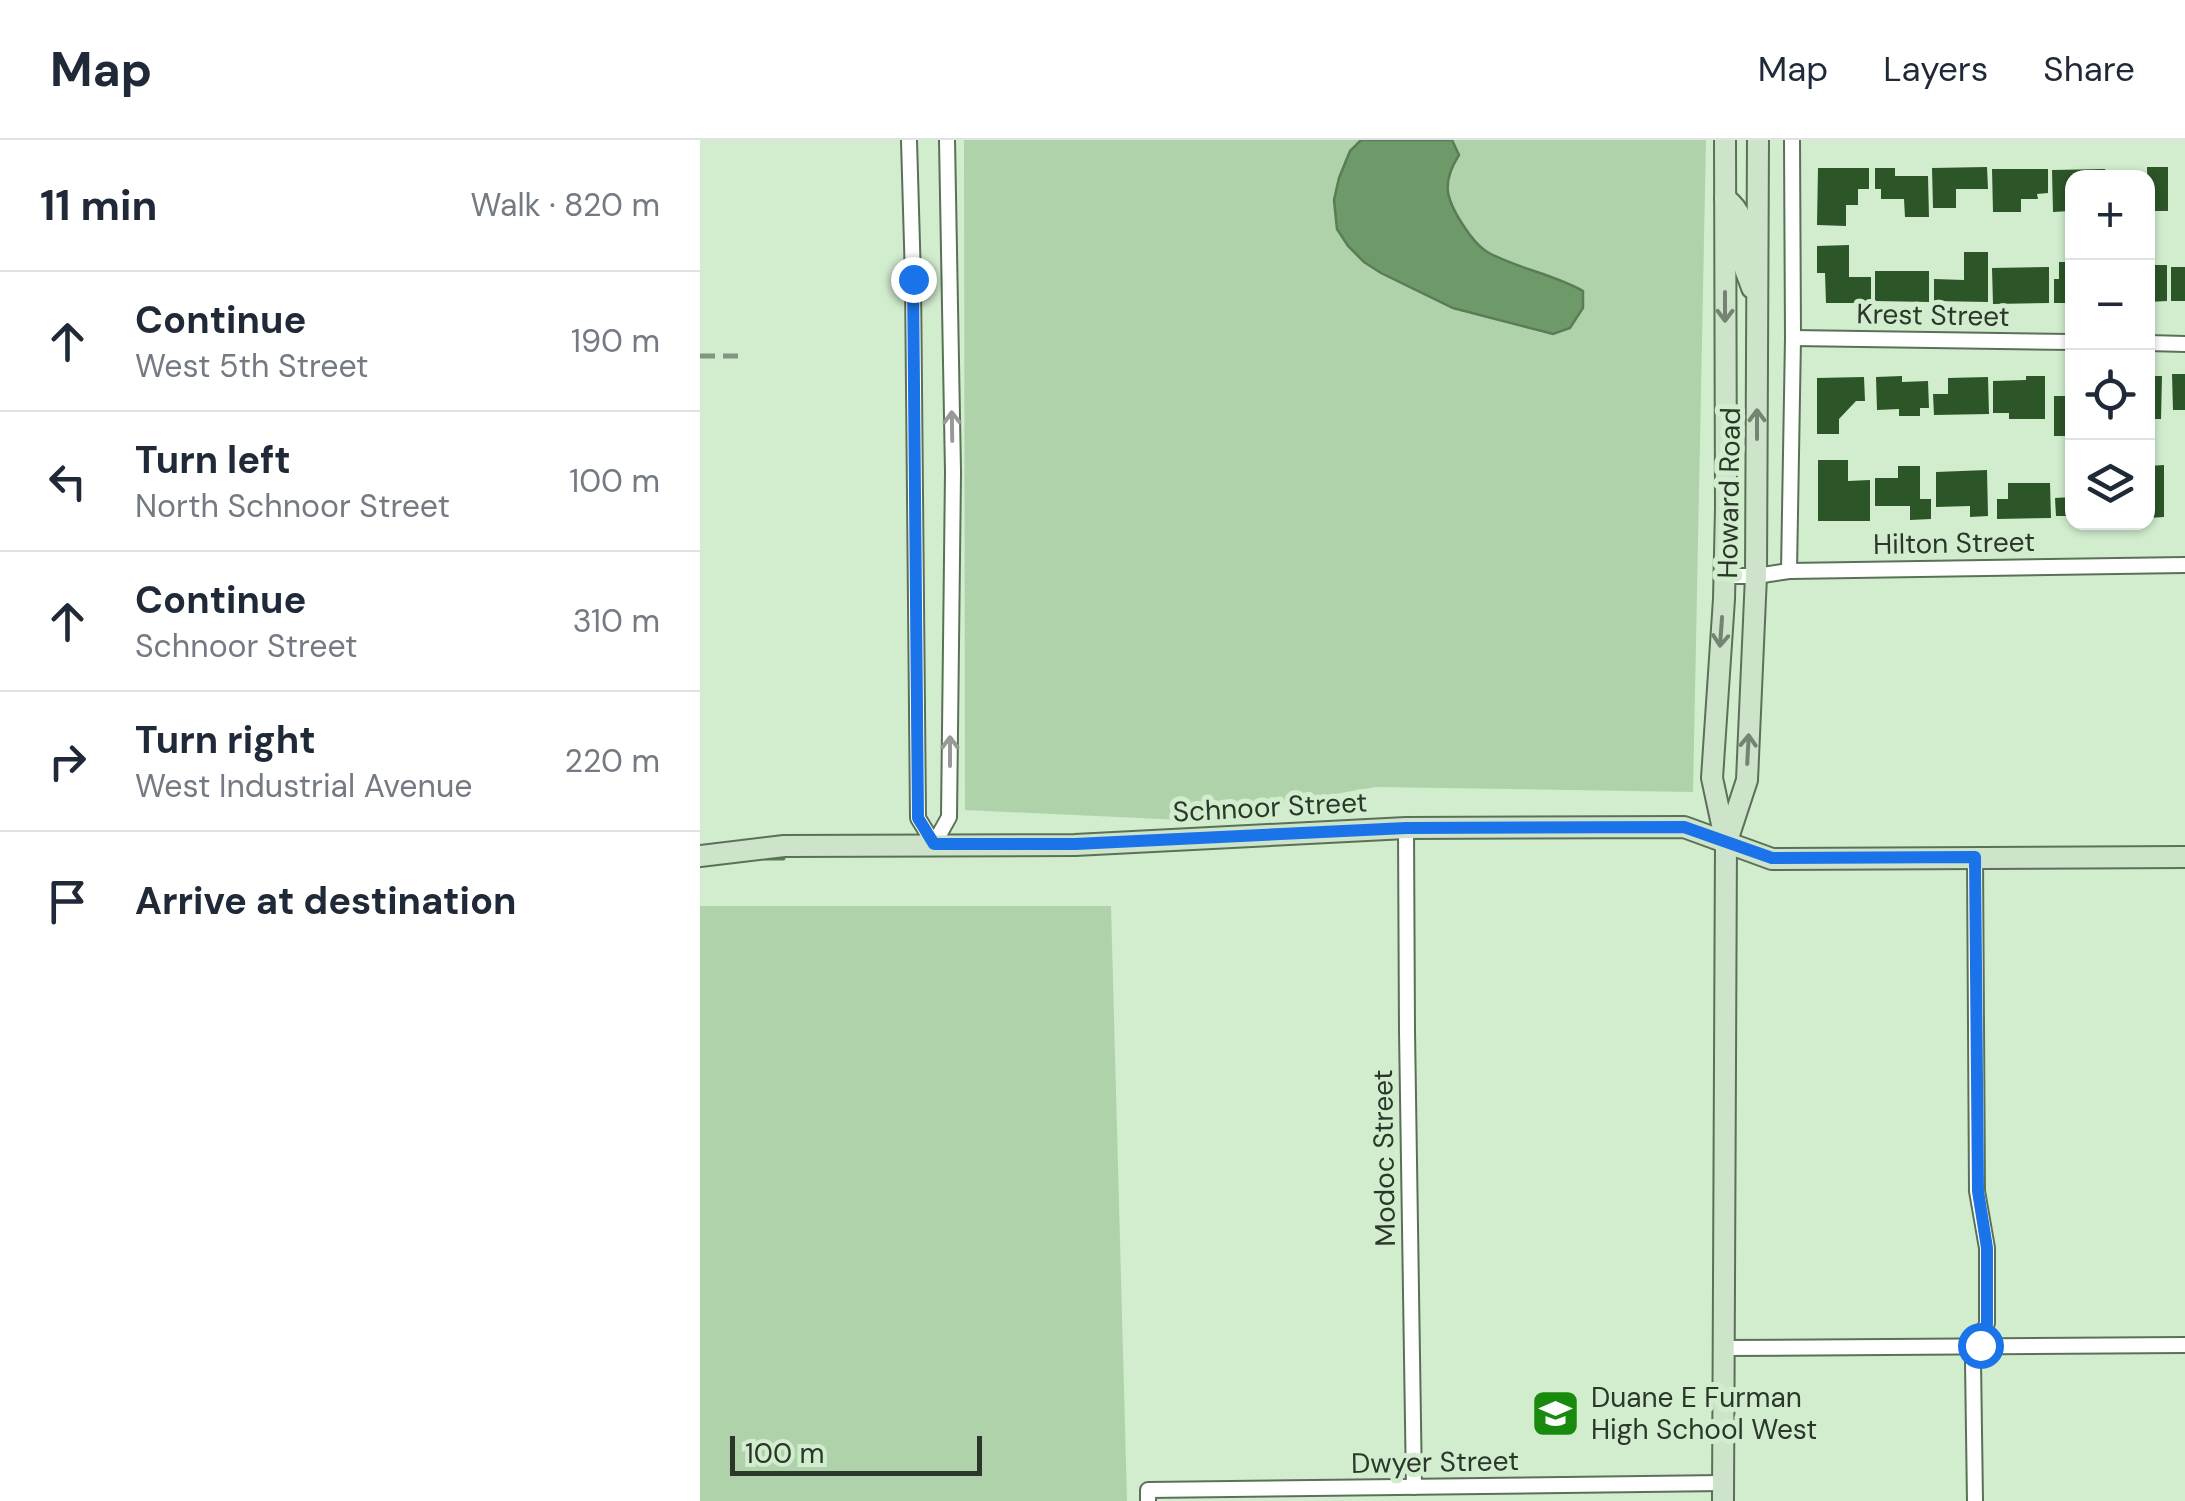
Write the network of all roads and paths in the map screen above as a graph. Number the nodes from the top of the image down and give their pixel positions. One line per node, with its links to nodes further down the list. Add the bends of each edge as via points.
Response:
1 (909, 140): 18 (street, via 918,818)
2 (948, 140): 18 (street, one-way to 2, via 950,817)
3 (1725, 140): 6 (main road, Howard Road)
4 (1758, 140): 7 (main road, Howard Road)
5 (1792, 140): 8 (street)
6 (1725, 198): 7 (main road, via 1738,208 1742,260); 14 (main road, Howard Road, one-way to 14)
7 (1758, 304): 15 (main road, Howard Road, one-way to 7)
8 (1793, 338): 9 (street, Krest Street); 13 (street)
9 (2065, 342)
10 (2155, 343): 11 (street)
11 (2185, 344)
12 (2185, 565): 13 (street, Hilton Street)
13 (1789, 570): 15 (street, Hilton Street)
14 (1724, 576): 15 (street, Hilton Street); 17 (main road, Howard Road, one-way to 17, via 1712,778)
15 (1756, 576): 17 (main road, Howard Road, one-way to 15, via 1746,780)
16 (1406, 828): 17 (main road, Schnoor Street, via 1684,827); 18 (main road, Schnoor Street); 25 (street, Modoc Street)
17 (1726, 843): 21 (main road, Schnoor Street, via 1772,858); 24 (main road, Howard Road)
18 (934, 844): 19 (main road, Schnoor Street, via 784,846)
19 (700, 856)
20 (2185, 856): 21 (main road, Schnoor Street)
21 (1975, 857): 22 (street, via 1978,1191 1987,1248 1987,1324)
22 (1980, 1345): 23 (street); 24 (street); 28 (street, via 1973,1362)
23 (2185, 1346)
24 (1725, 1348): 26 (main road, Howard Road)
25 (1414, 1486): 26 (street, Dwyer Street); 27 (street, Dwyer Street)
26 (1723, 1492)
27 (1148, 1496)
28 (1976, 1501)

